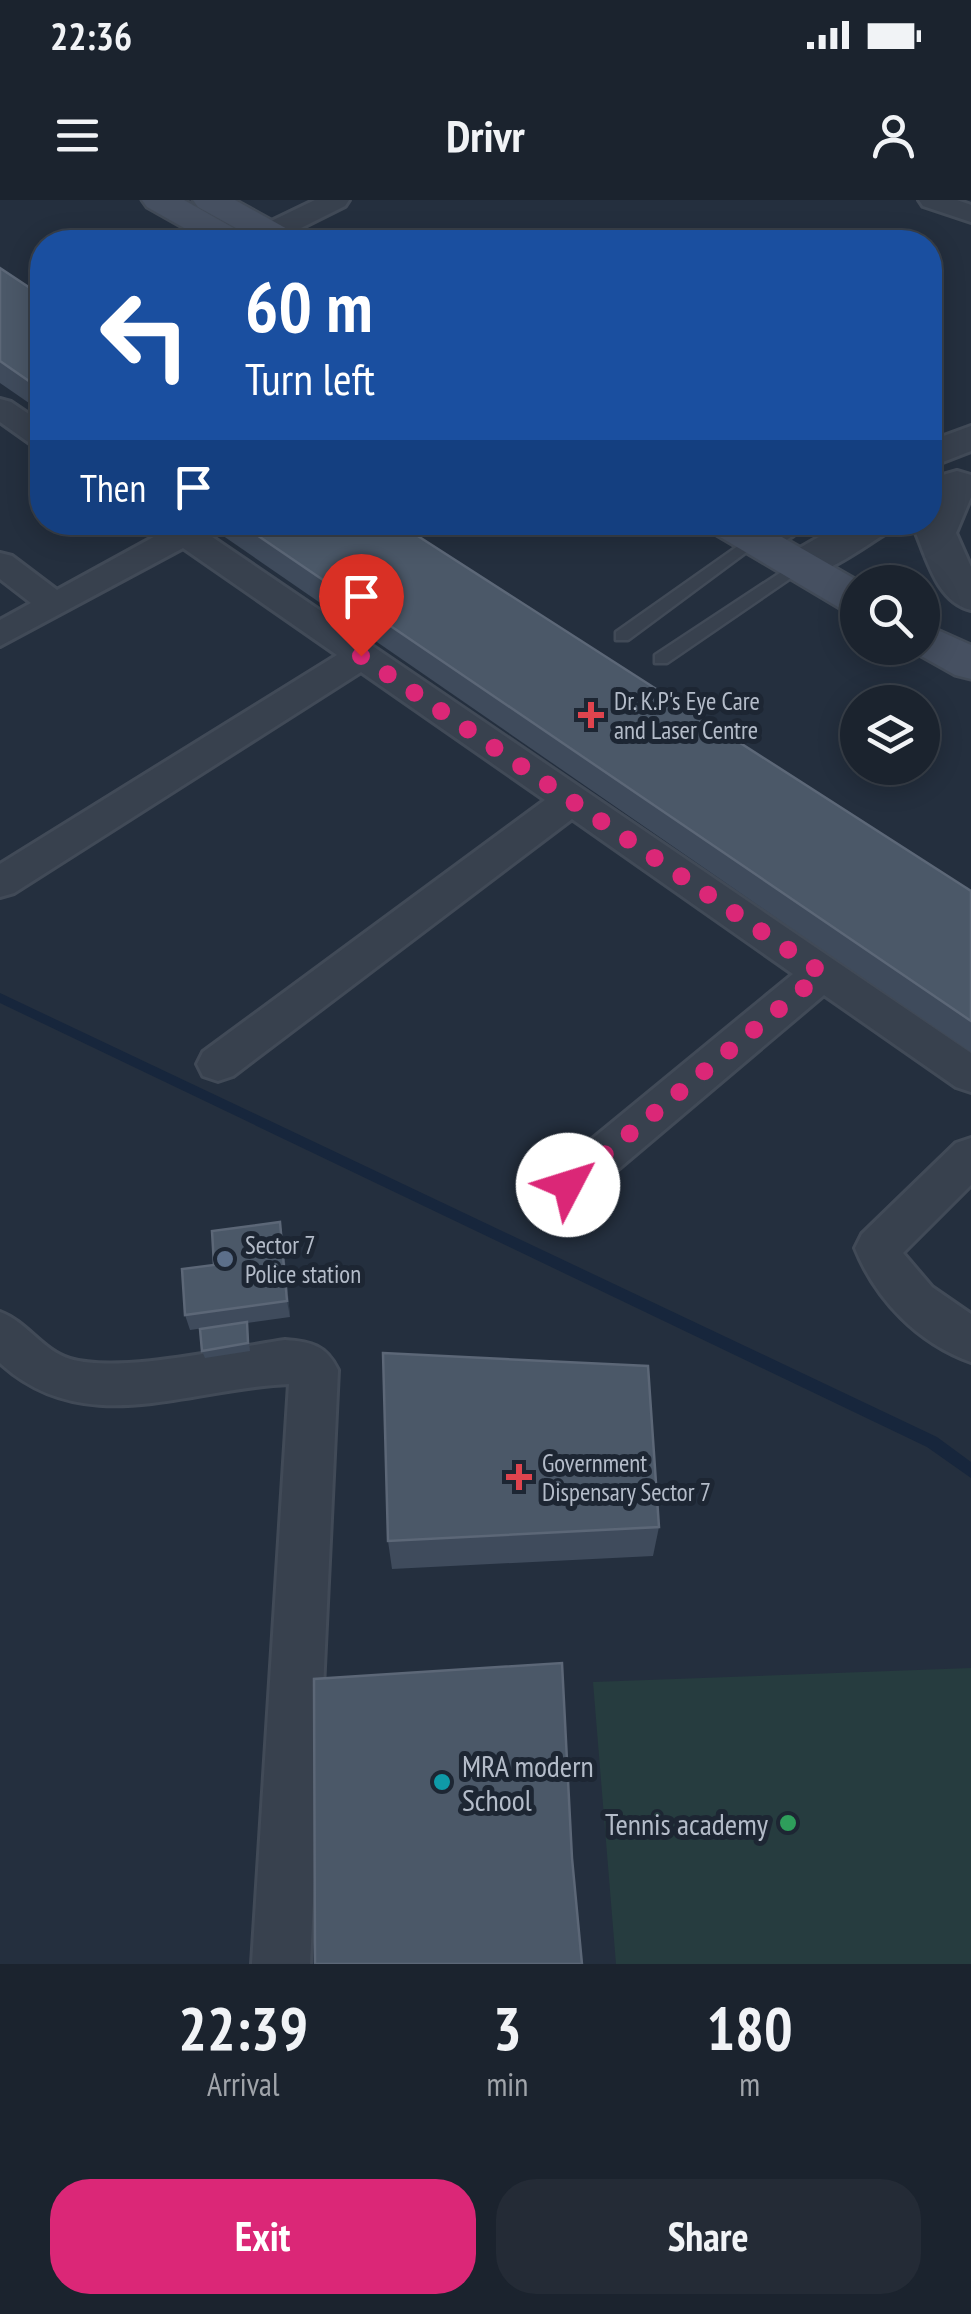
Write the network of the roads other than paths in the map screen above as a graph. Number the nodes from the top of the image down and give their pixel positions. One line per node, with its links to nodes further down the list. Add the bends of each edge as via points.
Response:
1 (159, 200): 6 (main road)
2 (210, 200): 7 (main road)
3 (932, 200): 5 (street)
4 (324, 202): 8 (street)
5 (971, 214)
6 (213, 230)
7 (264, 230)
8 (288, 230)
9 (0, 408): 10 (street)
10 (30, 429)
11 (971, 437): 12 (street)
12 (947, 478): 13 (street)
13 (942, 503)
14 (165, 535): 25 (street)
15 (186, 535): 31 (street)
16 (754, 535): 29 (lane)
17 (777, 535): 20 (main road)
18 (853, 535): 20 (street)
19 (937, 535): 24 (street)
20 (814, 557): 22 (main road); 23 (main road); 32 (lane)
21 (0, 563): 25 (street)
22 (840, 565)
23 (840, 582)
24 (971, 598)
25 (54, 604): 28 (street)
26 (940, 610): 27 (main road)
27 (971, 626)
28 (0, 634)
29 (622, 636)
30 (940, 646): 33 (main road)
31 (361, 656): 34 (street); 35 (street)
32 (661, 660)
33 (971, 664)
34 (570, 800): 36 (street); 37 (street)
35 (0, 883)
36 (822, 973): 38 (street); 40 (street)
37 (218, 1064)
38 (971, 1075)
39 (971, 1156): 42 (street, via 878,1248 886,1272 905,1294)
40 (568, 1185)
41 (0, 1333): 43 (street, via 52,1376 71,1382 285,1362 314,1370)
42 (971, 1341)
43 (281, 1964)

